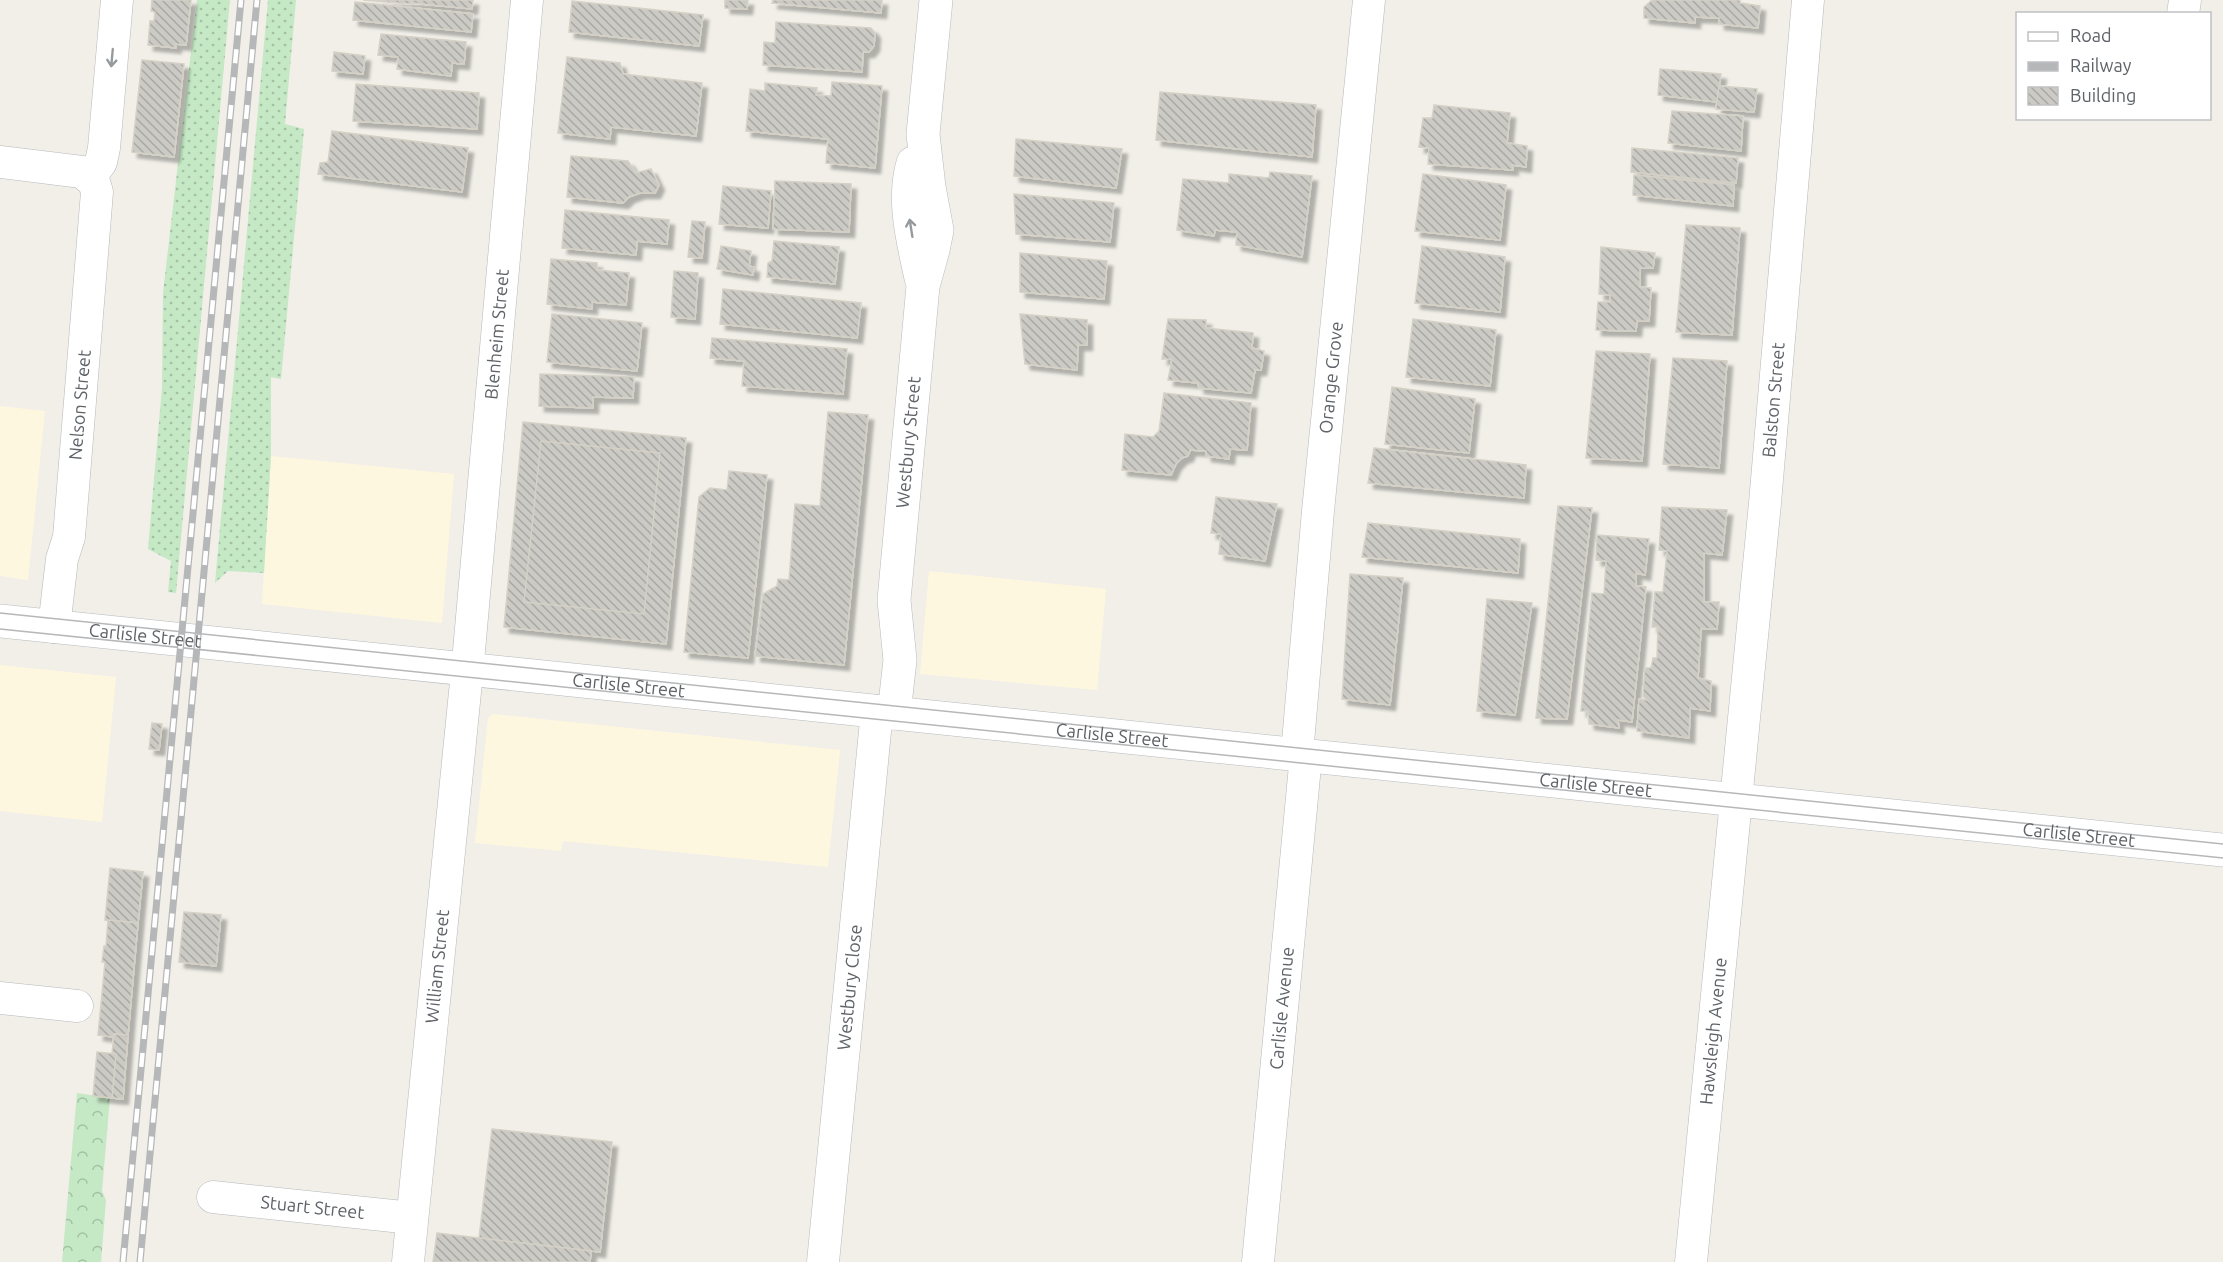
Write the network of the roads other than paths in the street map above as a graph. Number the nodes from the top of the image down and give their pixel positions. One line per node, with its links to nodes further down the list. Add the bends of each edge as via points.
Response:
1 (117, 0): 7 (street, one-way to 7, via 104,148)
2 (527, 0): 10 (street, Blenheim Street)
3 (936, 0): 11 (main road, Westbury Street, via 923,134 936,230 922,286 894,600 900,660)
4 (1369, 0): 12 (street, Orange Grove, via 1320,499)
5 (1808, 0): 13 (street, Balston Street)
6 (0, 162): 7 (street, via 72,170)
7 (92, 180): 9 (street, Nelson Street, via 97,198 69,537 62,559)
8 (0, 621): 9 (main road, Carlisle Street)
9 (54, 627): 10 (main road, Carlisle Street)
10 (467, 670): 11 (main road, Carlisle Street); 18 (street, William Street)
11 (880, 712): 12 (main road, Carlisle Street); 20 (street, Westbury Close)
12 (1301, 754): 13 (main road, Carlisle Street); 21 (street, Carlisle Avenue)
13 (1736, 800): 14 (main road, Carlisle Street); 22 (street, Hawsleigh Avenue)
14 (2223, 850)
15 (0, 998): 16 (street)
16 (77, 1006)
17 (213, 1197): 18 (street, Stuart Street)
18 (412, 1218): 19 (street, William Street)
19 (408, 1262)
20 (823, 1262)
21 (1258, 1262)
22 (1691, 1262)

